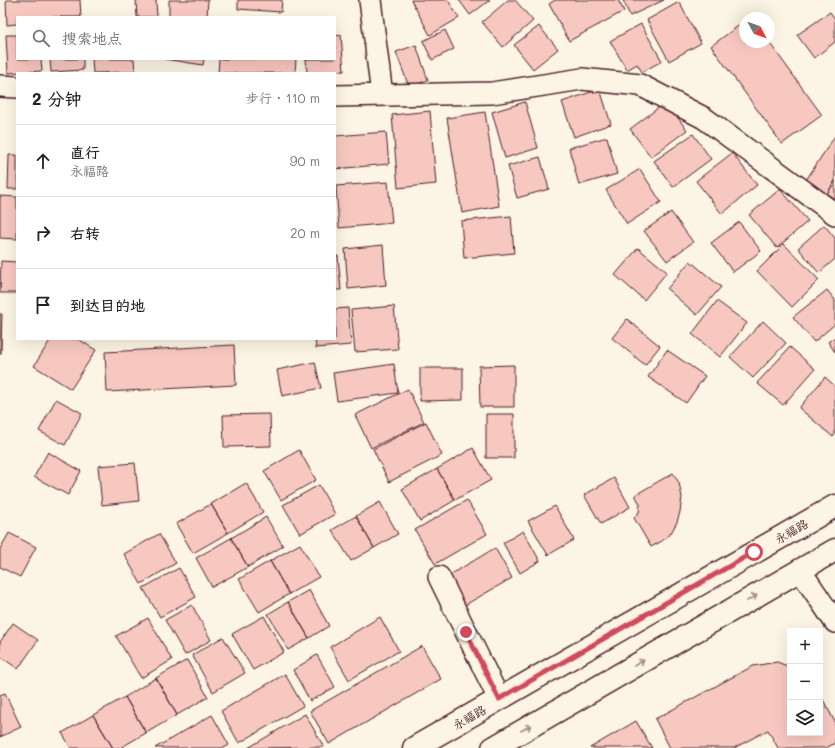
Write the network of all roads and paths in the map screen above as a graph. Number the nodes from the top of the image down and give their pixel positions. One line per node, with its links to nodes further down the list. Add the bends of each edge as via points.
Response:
1 (370, 0): 4 (street)
2 (0, 86): 3 (street)
3 (16, 87)
4 (382, 95): 5 (street); 6 (street, via 492,93 582,78 640,85 704,118)
5 (336, 96)
6 (835, 214)
7 (835, 506): 12 (street, 永福路)
8 (835, 550): 9 (street)
9 (800, 570): 11 (street); 14 (street, one-way to 9)
10 (439, 577): 12 (street)
11 (835, 622)
12 (499, 699): 13 (street, 永福路)
13 (414, 748)
14 (493, 748)

